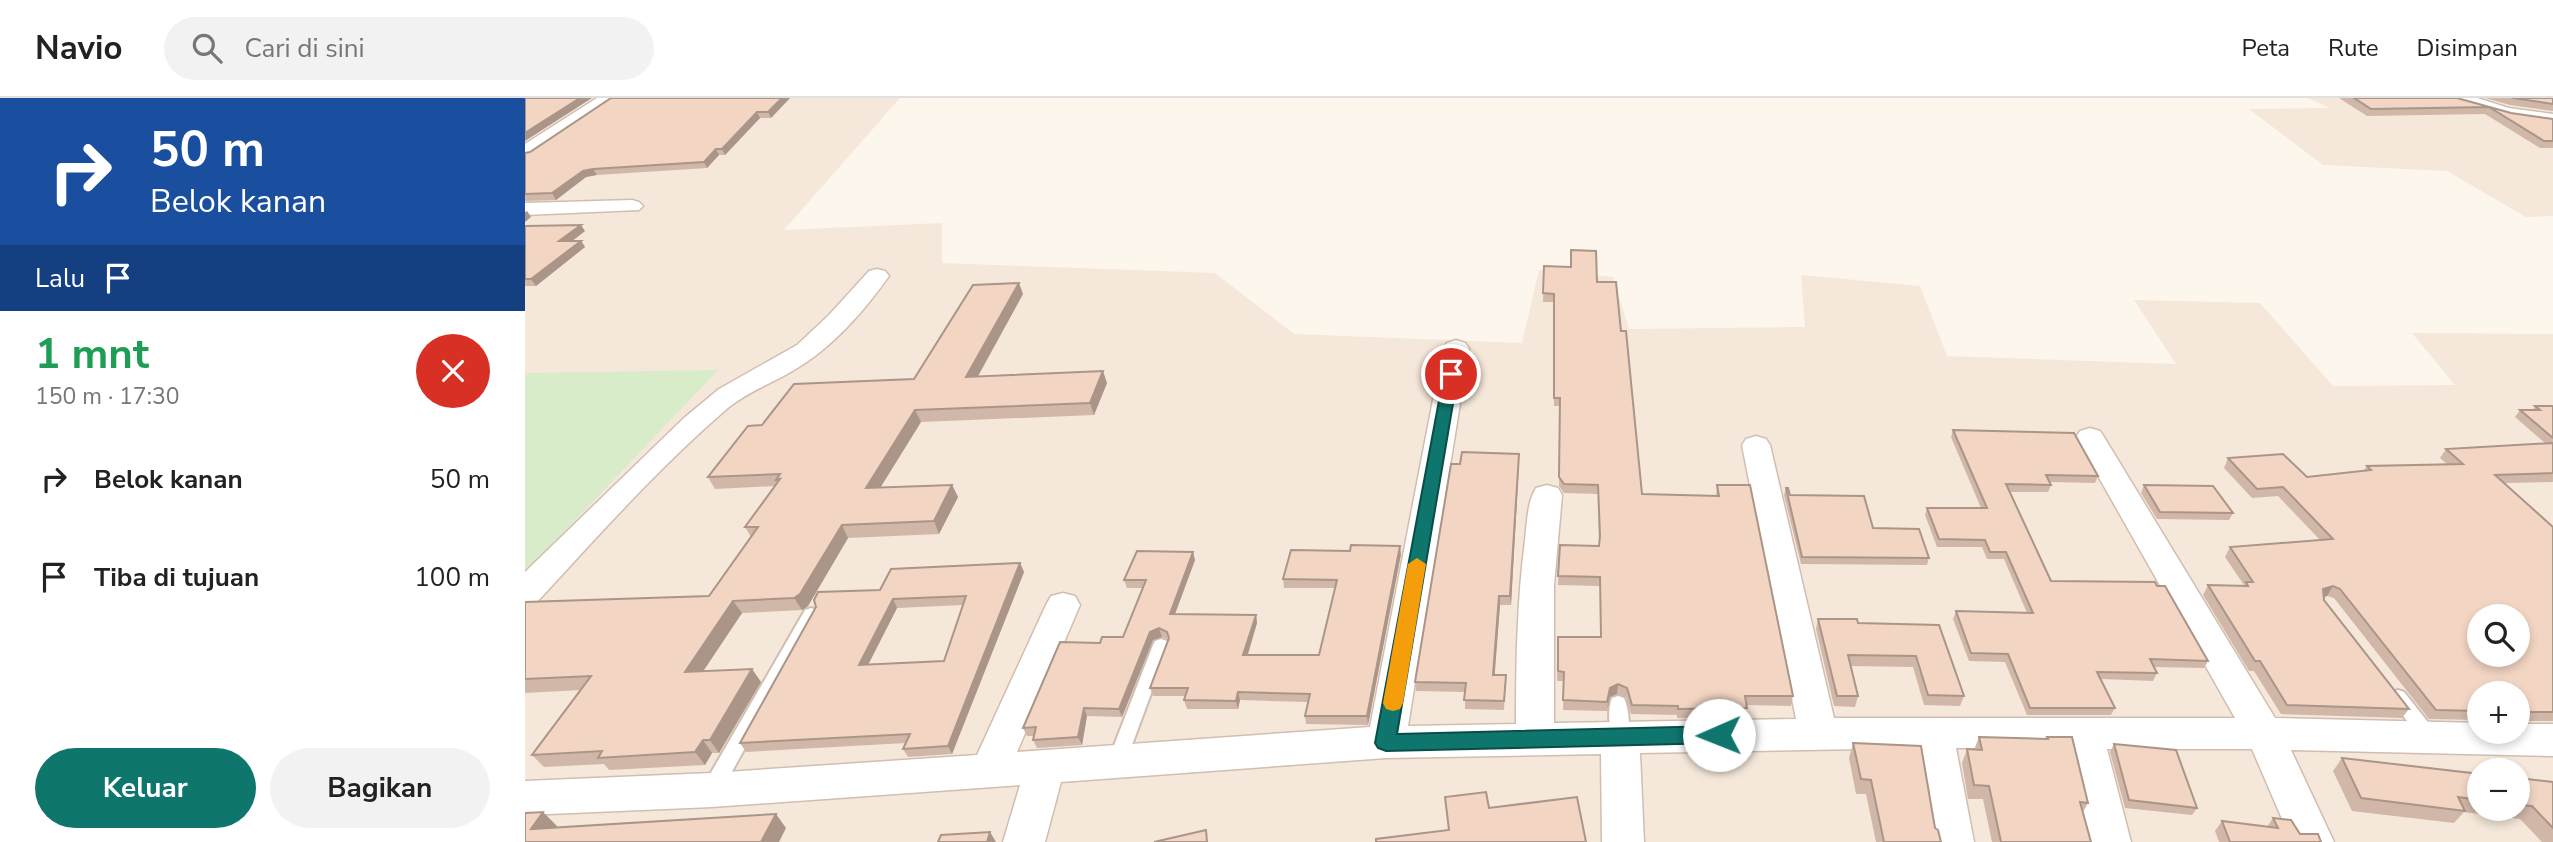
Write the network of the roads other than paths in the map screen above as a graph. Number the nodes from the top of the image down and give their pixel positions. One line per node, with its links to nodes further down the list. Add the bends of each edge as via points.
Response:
1 (609, 98): 4 (street)
2 (2458, 98): 3 (street, via 2507,113)
3 (2553, 119)
4 (525, 152)
5 (632, 206): 6 (street)
6 (525, 209)
7 (877, 276): 12 (street, via 814,344 723,398 668,446)
8 (1456, 348): 25 (street)
9 (2090, 437): 21 (street)
10 (1756, 445): 20 (street)
11 (1547, 495): 23 (street, via 1539,541 1534,631)
12 (525, 593)
13 (1063, 605): 28 (street)
14 (811, 614): 29 (lane)
15 (1161, 645): 26 (lane)
16 (2390, 686): 22 (lane)
17 (1619, 720): 20 (street); 23 (street); 32 (street)
18 (1934, 732): 19 (street); 20 (street); 33 (street)
19 (2084, 732): 21 (street); 34 (street)
20 (1818, 733)
21 (2264, 734): 22 (street); 35 (street)
22 (2430, 737): 24 (street)
23 (1535, 738): 25 (street)
24 (2553, 740)
25 (1386, 743): 26 (street)
26 (1117, 761): 27 (street)
27 (1045, 766): 28 (street); 31 (street)
28 (989, 772): 29 (street)
29 (712, 790): 30 (street)
30 (525, 798)
31 (1024, 842)
32 (1623, 842)
33 (1952, 842)
34 (2111, 842)
35 (2313, 842)

